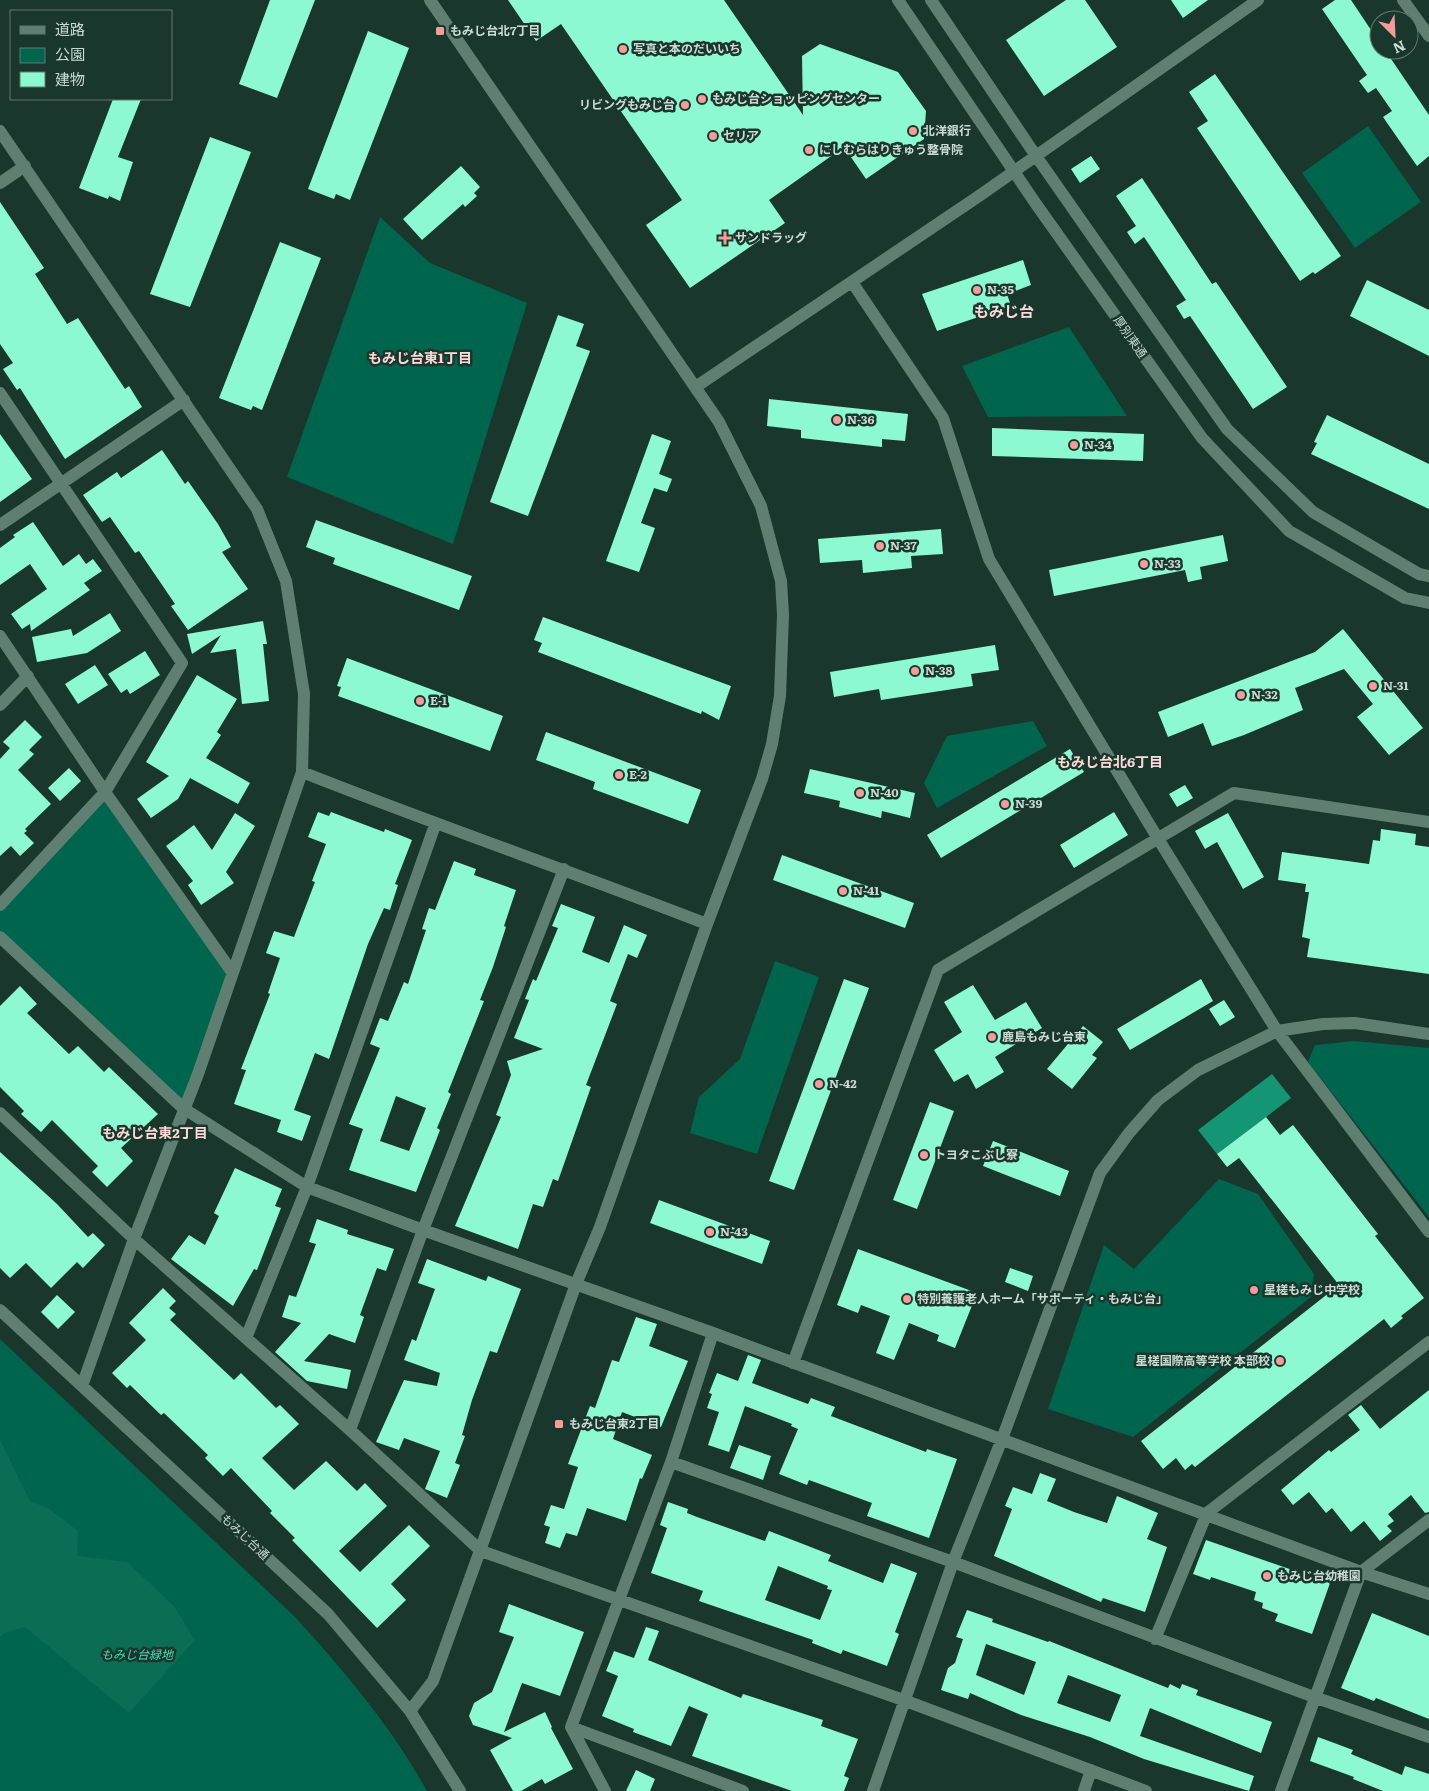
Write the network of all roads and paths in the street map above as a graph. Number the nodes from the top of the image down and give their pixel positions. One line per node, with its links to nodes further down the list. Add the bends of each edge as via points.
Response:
1 (430, 0): 13 (street)
2 (898, 0): 10 (street, 厚別東通)
3 (931, 0): 8 (street)
4 (1258, 0): 8 (street)
5 (1403, 0): 6 (street)
6 (1429, 36)
7 (0, 131): 9 (street)
8 (1036, 156): 10 (street); 18 (street, via 1228,429 1313,512 1419,574)
9 (25, 166): 11 (street); 15 (street)
10 (1014, 172): 12 (street); 19 (street, 厚別東通, via 1202,438 1289,531 1405,598)
11 (0, 183)
12 (852, 282): 13 (street); 27 (street, via 943,418 990,558)
13 (697, 386): 30 (street, via 761,506 781,581 783,615 780,696 772,744)
14 (0, 393): 16 (street)
15 (184, 400): 16 (street); 23 (street, via 257,509 286,581 304,694)
16 (61, 483): 17 (street); 24 (street, via 182,663)
17 (0, 525)
18 (1429, 576)
19 (1429, 603)
20 (0, 636): 21 (street)
21 (28, 676): 22 (street); 24 (street)
22 (0, 705)
23 (302, 772): 26 (street); 32 (street)
24 (105, 792): 29 (street); 32 (street)
25 (1429, 822): 27 (street, via 1234,793)
26 (435, 825): 28 (street); 37 (street)
27 (1158, 837): 33 (street); 46 (street, via 938,970)
28 (564, 869): 30 (street); 38 (street)
29 (0, 905)
30 (707, 924): 41 (street, via 600,1227)
31 (0, 937): 35 (street)
32 (232, 972): 35 (street, via 198,1074)
33 (1277, 1031): 34 (street, via 1355,1023); 39 (street); 49 (street, via 1198,1070 1158,1100 1100,1173)
34 (1429, 1034)
35 (183, 1108): 37 (street); 40 (street)
36 (0, 1113): 40 (street)
37 (307, 1186): 38 (street); 44 (street)
38 (423, 1230): 41 (street); 48 (street)
39 (1429, 1232)
40 (134, 1239): 44 (street); 47 (street)
41 (576, 1284): 43 (street); 53 (street)
42 (0, 1310): 47 (street, もみじ台通)
43 (713, 1333): 46 (street); 50 (street)
44 (246, 1338): 48 (street)
45 (1429, 1342): 51 (street)
46 (794, 1363): 49 (street)
47 (82, 1386): 61 (street, もみじ台通, via 328,1614)
48 (350, 1430): 53 (street)
49 (1002, 1439): 51 (street); 54 (street)
50 (670, 1462): 54 (street); 57 (street)
51 (1207, 1513): 55 (street); 58 (street)
52 (1429, 1520): 55 (street)
53 (481, 1551): 57 (street); 61 (street, via 433,1681)
54 (953, 1562): 58 (street); 60 (street)
55 (1361, 1572): 56 (street); 59 (street)
56 (1429, 1594)
57 (619, 1600): 60 (street); 62 (street)
58 (1155, 1639): 59 (street)
59 (1314, 1697): 63 (street); 71 (street)
60 (906, 1701): 64 (street); 68 (street)
61 (410, 1711): 66 (street, もみじ台通)
62 (571, 1727): 65 (street); 67 (street)
63 (1429, 1737)
64 (1091, 1770): 69 (street); 70 (street)
65 (735, 1790)
66 (460, 1791)
67 (605, 1791)
68 (874, 1791)
69 (1084, 1791)
70 (1146, 1791)
71 (1281, 1791)

